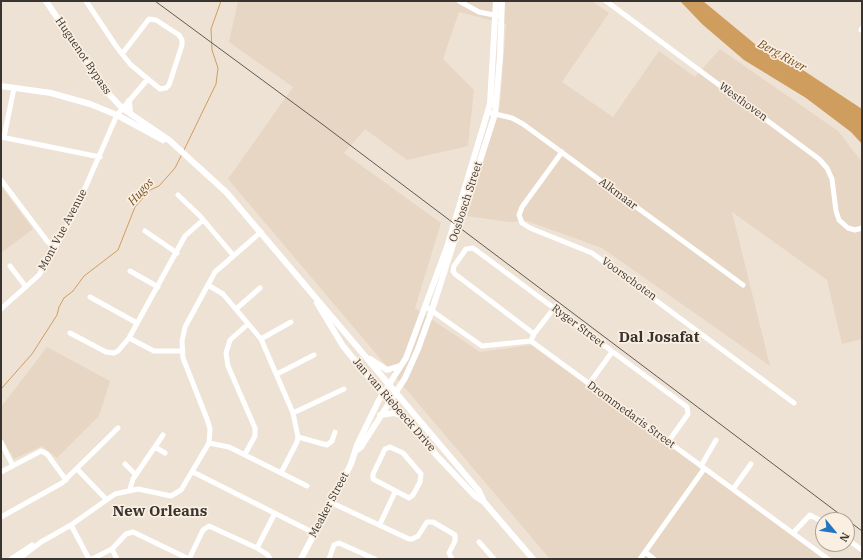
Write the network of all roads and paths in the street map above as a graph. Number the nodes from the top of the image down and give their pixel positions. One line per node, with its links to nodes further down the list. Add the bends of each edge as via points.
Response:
1 (46, 1): 14 (main road, Huguenot Bypass, via 102,86)
2 (86, 1): 9 (street)
3 (459, 1): 7 (street, via 479,12)
4 (496, 1): 7 (main road, Oosbosch Street)
5 (502, 1): 8 (main road, Oosbosch Street)
6 (606, 1): 27 (street, Westhoven, via 819,159 832,179 837,216 844,227 855,230)
7 (494, 15): 8 (street); 16 (main road, Oosbosch Street)
8 (501, 16): 17 (main road, Oosbosch Street)
9 (122, 54): 10 (street); 10 (street, via 149,19 156,20 181,38 182,45 169,85 160,89)
10 (147, 80): 13 (street, Mont Vue Avenue)
11 (1, 86): 12 (main road, Jan van Riebeeck Drive)
12 (14, 88): 18 (main road, Jan van Riebeeck Drive, via 74,98); 19 (street)
13 (129, 101): 14 (street, Mont Vue Avenue); 15 (main road)
14 (122, 108): 15 (main road, Jan van Riebeeck Drive); 18 (street, Mont Vue Avenue)
15 (130, 113): 20 (main road, Jan van Riebeeck Drive)
16 (488, 113): 17 (street, Alkmaar); 25 (main road, Oosbosch Street)
17 (495, 114): 21 (street, Alkmaar, via 518,120); 25 (main road, Oosbosch Street)
18 (118, 115): 20 (main road, Jan van Riebeeck Drive); 22 (street, Mont Vue Avenue)
19 (2, 137): 22 (street)
20 (177, 147): 29 (main road, Jan van Riebeeck Drive, via 226,193)
21 (562, 152): 37 (street, Alkmaar); 68 (street, Voorschoten, via 522,207 519,215 522,223 592,253)
22 (100, 157): 31 (street, Mont Vue Avenue)
23 (1, 180): 31 (street, via 46,241)
24 (178, 195): 26 (street)
25 (460, 216): 30 (main road, Oosbosch Street)
26 (203, 220): 32 (street, via 187,233); 33 (street)
27 (862, 228)
28 (144, 231): 32 (street)
29 (261, 232): 33 (street); 42 (main road, Jan van Riebeeck Drive)
30 (452, 237): 43 (main road, Oosbosch Street); 47 (main road, Oosbosch Street)
31 (55, 248): 38 (street, Mont Vue Avenue, via 39,274)
32 (177, 253): 39 (street)
33 (233, 255): 36 (street, via 215,272)
34 (10, 266): 38 (street)
35 (130, 271): 39 (street)
36 (208, 285): 46 (street, via 223,294); 57 (street, via 186,323)
37 (743, 285)
38 (26, 287): 44 (street, Mont Vue Avenue)
39 (158, 287): 49 (street)
40 (260, 288): 46 (street)
41 (90, 297): 49 (street)
42 (315, 299): 56 (main road, Jan van Riebeeck Drive, via 324,306); 65 (main road, Jan van Riebeeck Drive, via 343,346)
43 (425, 306): 47 (street); 60 (main road, Oosbosch Street, via 410,351)
44 (1, 308)
45 (554, 308): 52 (street); 52 (street, Ryger Street, via 472,248 468,248 454,266 454,274); 58 (street, Ryger Street)
46 (236, 309): 50 (street)
47 (432, 310): 55 (street, via 482,346); 66 (main road, Oosbosch Street, via 412,364)
48 (291, 322): 54 (street)
49 (138, 324): 53 (street)
50 (248, 324): 54 (street); 83 (street, via 230,340 226,353 228,366 256,432)
51 (70, 333): 53 (street, via 110,353 118,351)
52 (534, 334): 55 (street)
53 (129, 338): 57 (street, via 154,351)
54 (261, 339): 61 (street)
55 (531, 341): 62 (street, Drommedaris Street)
56 (351, 342): 60 (main road, via 383,369 390,370); 63 (main road, Jan van Riebeeck Drive)
57 (182, 351): 79 (street, via 185,366 210,429)
58 (612, 352): 62 (street); 78 (street, Ryger Street, via 687,407 688,414)
59 (314, 356): 61 (street)
60 (402, 366): 63 (main road, Oosbosch Street)
61 (277, 374): 69 (street)
62 (589, 384): 78 (street, Drommedaris Street)
63 (387, 385): 65 (main road, Meaker Street); 66 (main road, Jan van Riebeeck Drive)
64 (344, 389): 69 (street)
65 (383, 393): 67 (main road, Jan van Riebeeck Drive); 81 (main road, Meaker Street)
66 (395, 394): 67 (main road, Meaker Street); 100 (main road, Jan van Riebeeck Drive, via 479,491)
67 (390, 401): 70 (main road, Meaker Street); 71 (main road, Jan van Riebeeck Drive)
68 (794, 403)
69 (293, 413): 75 (street)
70 (380, 415): 71 (main road, via 394,413); 81 (main road, Meaker Street)
71 (404, 417): 100 (main road, Jan van Riebeeck Drive, via 439,458 475,496)
72 (118, 428): 88 (street)
73 (335, 432): 75 (street, via 332,441 326,445)
74 (163, 435): 80 (street)
75 (298, 437): 91 (street)
76 (716, 440): 87 (street)
77 (1, 442): 86 (street)
78 (668, 442): 87 (street, Drommedaris Street)
79 (209, 443): 83 (street, via 226,446); 90 (street)
80 (155, 446): 82 (street); 92 (street)
81 (356, 451): 99 (main road, Meaker Street)
82 (165, 453)
83 (245, 454): 91 (street)
84 (125, 464): 92 (street)
85 (751, 464): 96 (street)
86 (13, 466): 89 (street); 93 (street, via 41,451 47,454)
87 (702, 467): 96 (street, Drommedaris Street); 112 (street)
88 (77, 469): 93 (street); 98 (street)
89 (1, 472)
90 (192, 472): 95 (street, via 181,490 171,496 144,489); 101 (street)
91 (281, 473): 94 (street)
92 (136, 475): 95 (street)
93 (66, 480): 102 (street)
94 (307, 486)
95 (130, 489): 98 (street)
96 (733, 489): 107 (street, Drommedaris Street)
97 (395, 492): 97 (street, via 374,481 373,477 385,449 390,447 403,453 422,477 412,497 407,498); 104 (street)
98 (106, 499): 105 (street)
99 (330, 502): 104 (street); 106 (main road, Meaker Street)
100 (484, 502): 125 (main road, Jan van Riebeeck Drive)
101 (275, 513): 106 (street); 110 (street)
102 (1, 517)
103 (815, 518): 107 (street, via 810,515)
104 (380, 524): 123 (street, via 412,540 418,536 427,522 433,522 455,535 449,553)
105 (71, 525): 108 (street); 117 (street)
106 (314, 533): 120 (main road, Meaker Street)
107 (793, 533): 128 (street, Drommedaris Street)
108 (41, 542): 115 (street); 116 (street)
109 (479, 542): 124 (street)
110 (257, 548): 114 (street); 119 (street, via 209,526 204,530)
111 (112, 549): 117 (street); 118 (street); 119 (street, via 126,534 133,532)
112 (645, 552): 126 (street); 127 (street)
113 (365, 557): 121 (street, via 336,543 331,549); 122 (street)
114 (270, 558)
115 (11, 559)
116 (19, 559)
117 (90, 559)
118 (117, 559)
119 (189, 559)
120 (301, 559)
121 (329, 559)
122 (375, 559)
123 (452, 559)
124 (494, 559)
125 (533, 559)
126 (640, 559)
127 (654, 559)
128 (828, 559)

